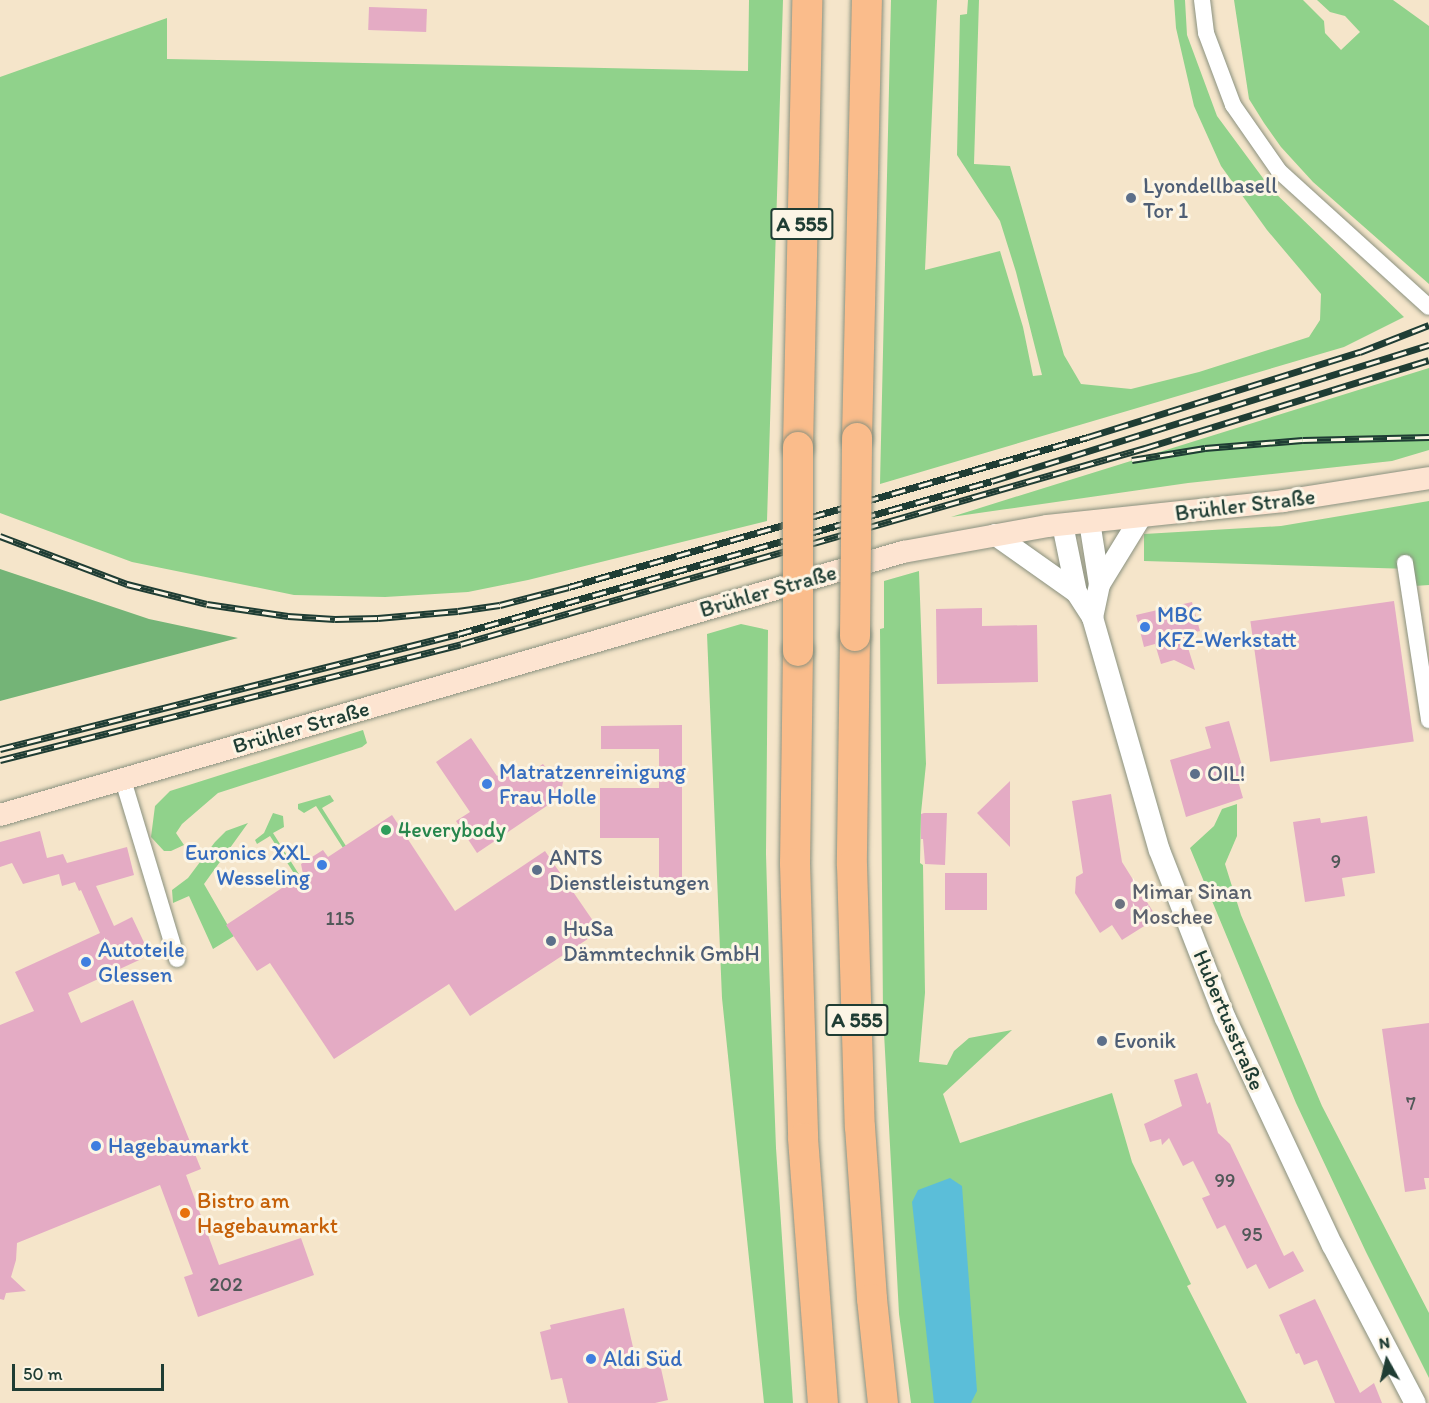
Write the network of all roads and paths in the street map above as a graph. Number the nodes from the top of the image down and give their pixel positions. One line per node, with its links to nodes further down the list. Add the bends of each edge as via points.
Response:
1 (807, 0): 18 (highway, A 555, bridge, via 795,863 802,1138)
2 (867, 0): 19 (highway, A 555, bridge, via 852,865 859,1115)
3 (1202, 0): 4 (street, via 1206,33 1233,105 1279,171)
4 (1424, 302)
5 (1429, 478): 6 (main road, Brühler Straße, via 1284,501)
6 (1140, 517): 7 (main road, Brühler Straße); 11 (street)
7 (1089, 521): 8 (main road, Brühler Straße); 11 (street, Hubertusstraße)
8 (1062, 524): 9 (main road, Brühler Straße); 12 (street, Hubertusstraße)
9 (994, 534): 12 (street); 15 (main road, Brühler Straße, via 903,552)
10 (1405, 563): 14 (street)
11 (1099, 584): 13 (street, Hubertusstraße)
12 (1076, 592): 13 (street, Hubertusstraße)
13 (1092, 617): 20 (street, Hubertusstraße, via 1159,850 1225,1018 1332,1245)
14 (1429, 720)
15 (123, 780): 16 (main road, Brühler Straße); 17 (street)
16 (0, 815)
17 (177, 959)
18 (823, 1403)
19 (883, 1403)
20 (1415, 1403)

